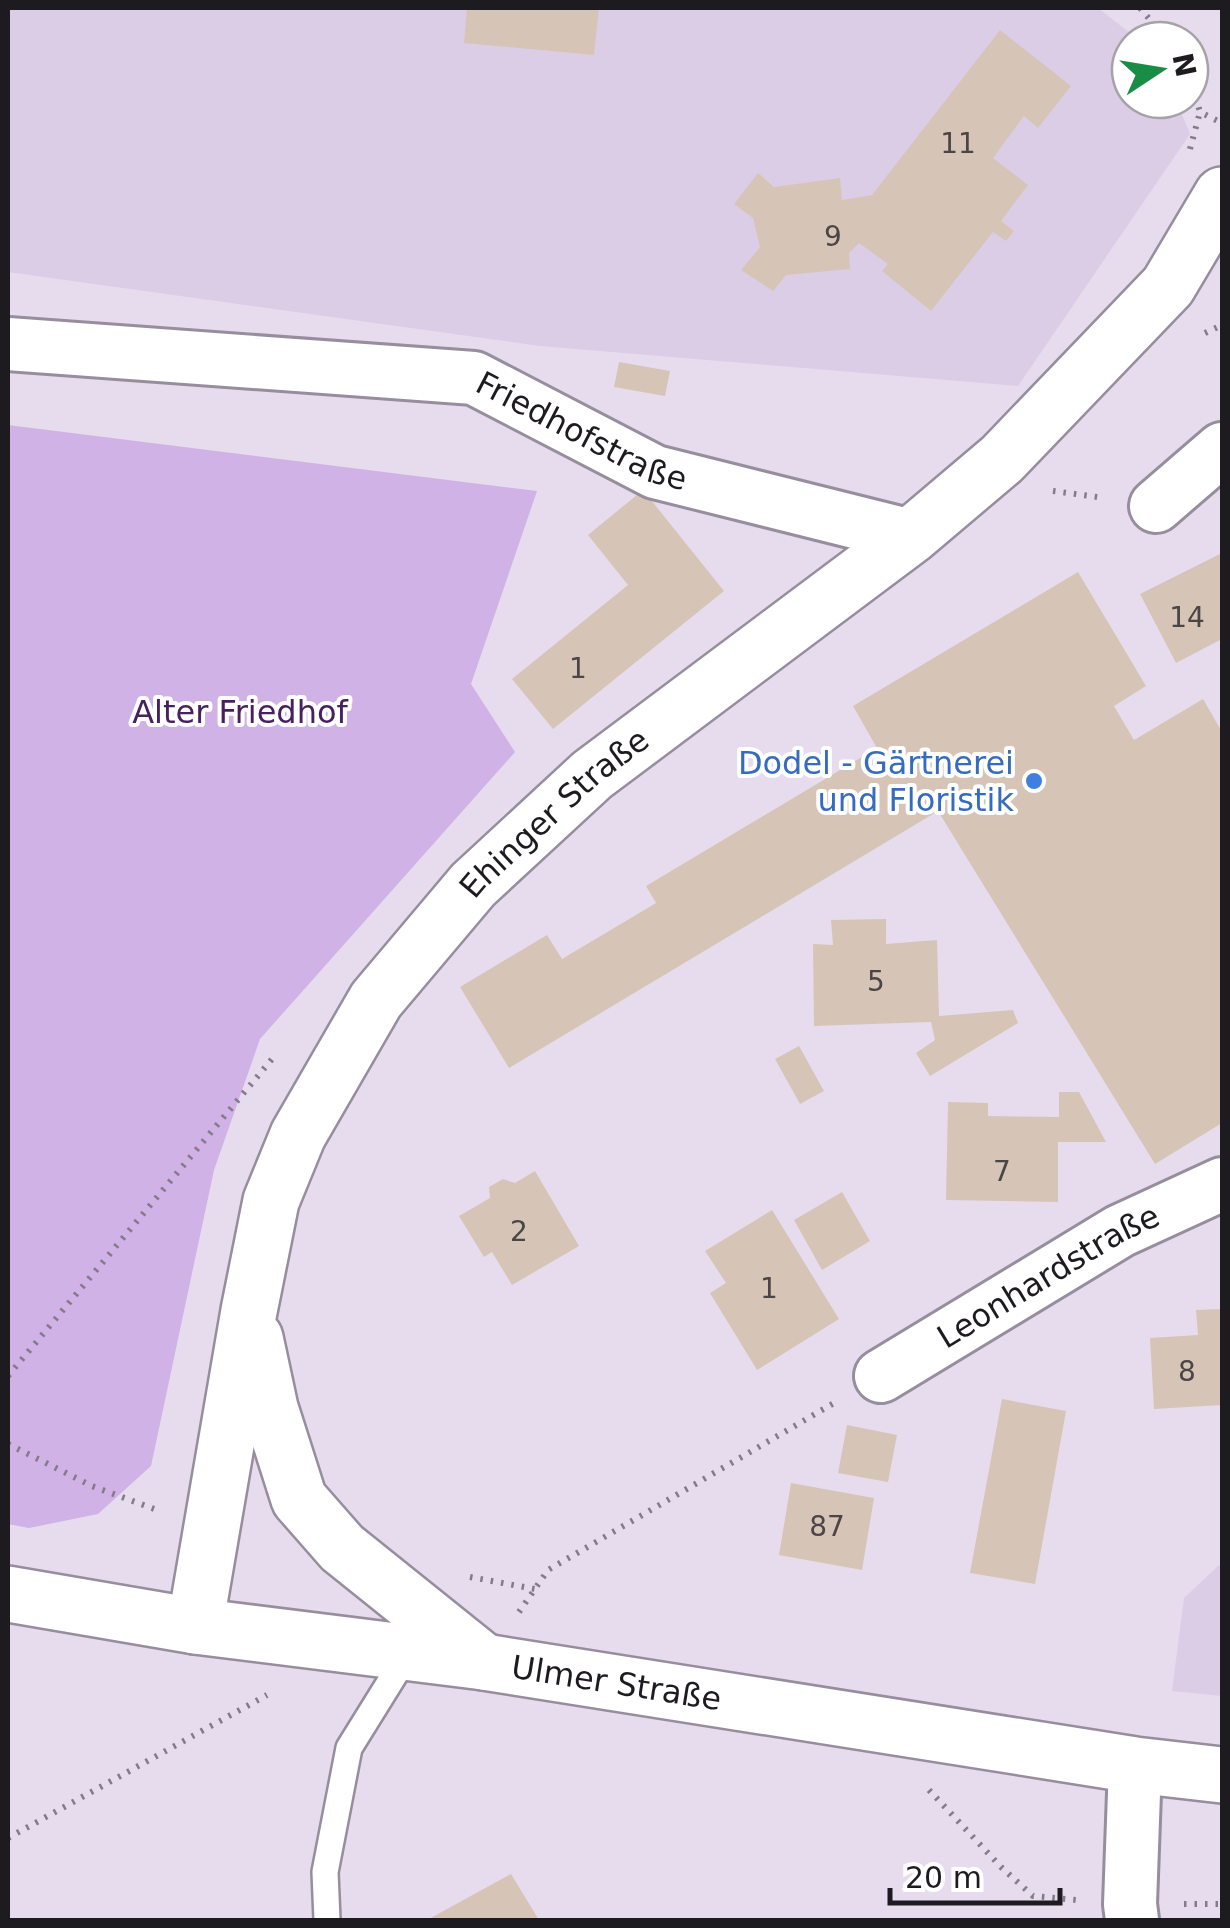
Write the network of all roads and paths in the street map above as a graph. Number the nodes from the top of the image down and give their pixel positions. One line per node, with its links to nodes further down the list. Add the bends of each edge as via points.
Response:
1 (1222, 195): 5 (main road, Ehinger Straße, via 1168,286 1002,459)
2 (8, 344): 5 (street, Friedhofstraße, via 474,378 656,472)
3 (1222, 449): 4 (street)
4 (1156, 506)
5 (911, 536): 7 (main road, Ehinger Straße, via 592,775 460,899 376,1000 298,1134 271,1201)
6 (1222, 1184): 8 (street, Leonhardstraße, via 1120,1231)
7 (249, 1311): 10 (main road, Ehinger Straße); 16 (main road, via 299,1499 342,1548)
8 (880, 1376): 12 (path, via 548,1570)
9 (8, 1444): 10 (path, via 92,1486)
10 (213, 1530): 14 (main road, Ehinger Straße)
11 (454, 1573): 12 (path)
12 (535, 1589): 16 (path)
13 (8, 1594): 14 (main road, Ulmer Straße)
14 (195, 1626): 15 (main road, Ulmer Straße)
15 (408, 1652): 16 (main road, Ulmer Straße); 24 (lane, via 349,1748 324,1872)
16 (484, 1662): 18 (main road, Ulmer Straße)
17 (268, 1694): 21 (path)
18 (917, 1730): 19 (main road, Ulmer Straße); 23 (path, via 929,1791 1033,1896)
19 (1136, 1765): 20 (main road, Ulmer Straße); 23 (street)
20 (1222, 1775)
21 (8, 1838)
22 (1222, 1904): 23 (path)
23 (1131, 1912)
24 (327, 1920)

